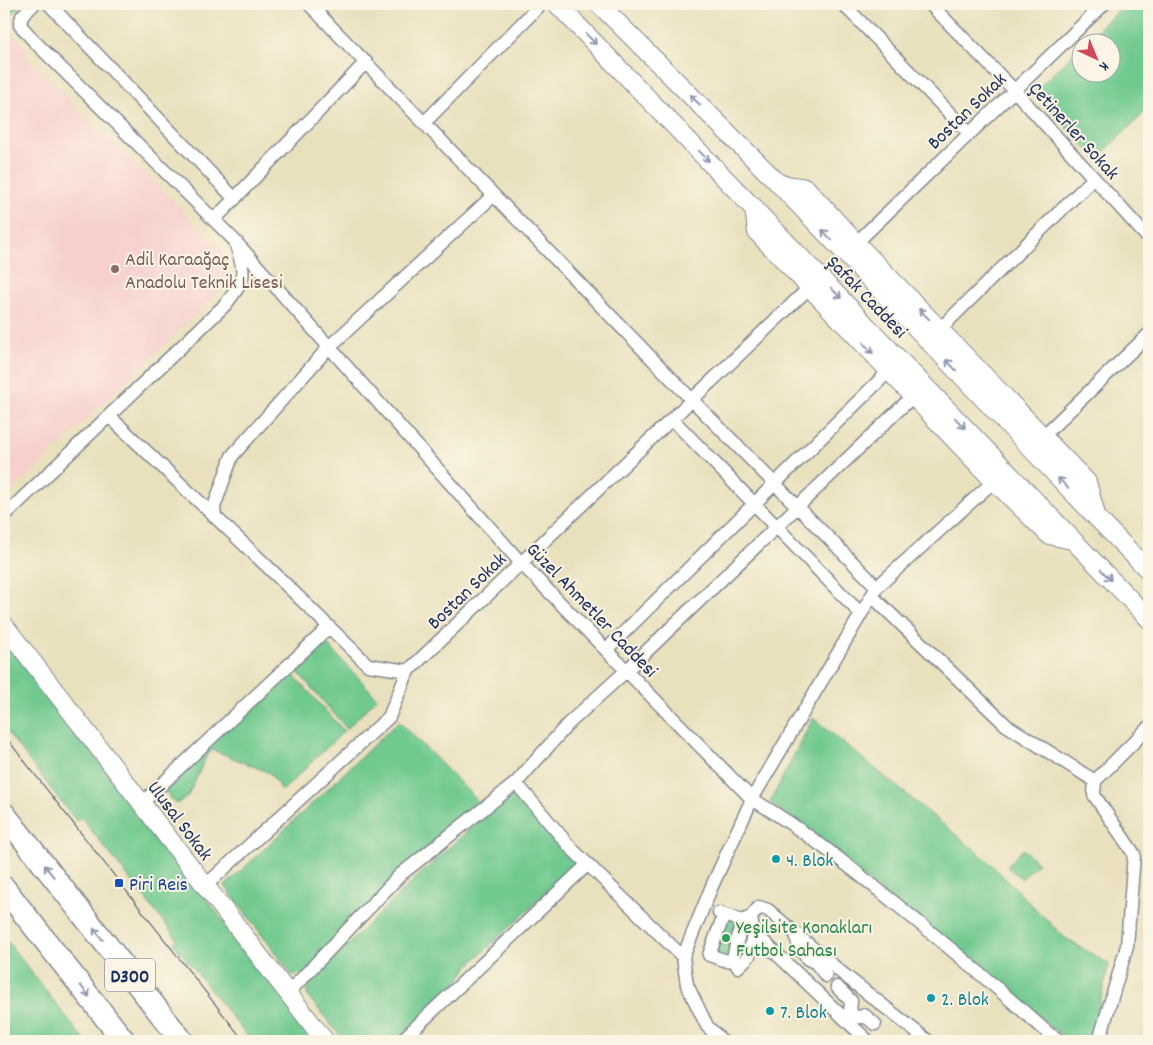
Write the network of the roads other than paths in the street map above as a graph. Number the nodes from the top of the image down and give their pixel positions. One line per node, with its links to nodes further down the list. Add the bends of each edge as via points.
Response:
1 (34, 4): 19 (street, Güzel Ahmetler Caddesi, via 22,16 20,25 34,42)
2 (49, 4): 17 (street)
3 (309, 4): 10 (street)
4 (541, 4): 12 (street)
5 (557, 4): 18 (main road, Şafak Caddesi, one-way to 18)
6 (599, 4): 15 (main road, Şafak Caddesi, one-way to 6)
7 (844, 4): 13 (street)
8 (930, 4): 11 (street, Çetinerler Sokak)
9 (1104, 4): 11 (street, Bostan Sokak)
10 (366, 62): 12 (street); 17 (street)
11 (1014, 90): 13 (street, Bostan Sokak); 14 (street, Çetinerler Sokak)
12 (424, 123): 16 (street)
13 (969, 133): 22 (street, Bostan Sokak)
14 (1094, 178): 20 (street, Çetinerler Sokak); 24 (street)
15 (779, 184): 22 (main road, via 806,188); 39 (main road, Şafak Caddesi, one-way to 15)
16 (494, 195): 26 (street); 29 (street)
17 (235, 199): 19 (street)
18 (754, 208): 23 (main road, via 757,232); 41 (main road, Şafak Caddesi, one-way to 41)
19 (214, 220): 21 (street, Güzel Ahmetler Caddesi)
20 (1149, 239)
21 (235, 241): 26 (street, Güzel Ahmetler Caddesi); 30 (street, via 243,268 241,284 225,305)
22 (856, 243): 24 (main road, one-way to 22)
23 (810, 288): 27 (main road, one-way to 27); 29 (street, Bostan Sokak)
24 (939, 330): 32 (main road)
25 (1149, 334): 32 (street)
26 (330, 347): 38 (street, via 232,456 214,506); 42 (street, Güzel Ahmetler Caddesi)
27 (890, 371): 28 (main road); 34 (street)
28 (913, 396): 33 (main road); 36 (street)
29 (692, 400): 31 (street, Bostan Sokak); 34 (street)
30 (109, 416): 37 (street); 38 (street)
31 (672, 419): 35 (street); 42 (street, Bostan Sokak)
32 (1042, 437): 39 (main road, via 1087,482)
33 (994, 481): 41 (main road, via 1049,535); 44 (street)
34 (776, 484): 35 (street); 36 (street)
35 (755, 504): 40 (street); 49 (street)
36 (797, 506): 40 (street); 44 (street)
37 (4, 516)
38 (215, 517): 48 (street)
39 (1097, 518): 43 (main road, Şafak Caddesi)
40 (776, 526): 45 (street); 51 (street)
41 (1072, 540): 46 (main road, Şafak Caddesi, one-way to 46)
42 (521, 563): 49 (street, Güzel Ahmetler Caddesi); 50 (street, Bostan Sokak)
43 (1149, 571)
44 (875, 591): 45 (street); 53 (street, via 1006,725)
45 (861, 614): 55 (street)
46 (1149, 618)
47 (4, 625): 56 (main road, Ulusal Sokak)
48 (330, 627): 50 (street, via 368,665); 56 (street)
49 (606, 650): 51 (street, Güzel Ahmetler Caddesi)
50 (408, 671): 59 (street, Bostan Sokak, via 389,717)
51 (626, 671): 54 (street, via 568,724); 55 (street, Güzel Ahmetler Caddesi)
52 (1149, 727): 53 (street)
53 (1095, 781): 80 (street, via 1094,794 1134,854 1127,946)
54 (516, 783): 58 (street); 69 (street, via 400,875)
55 (752, 799): 64 (street); 79 (street, Güzel Ahmetler Caddesi, via 838,857)
56 (142, 804): 59 (main road, Ulusal Sokak)
57 (4, 814): 74 (highway, D300, one-way to 57)
58 (588, 864): 64 (street); 76 (street)
59 (205, 886): 69 (main road, Ulusal Sokak)
60 (4, 888): 73 (highway, D300, one-way to 73)
61 (747, 919): 62 (street, via 759,907 768,910); 63 (street); 65 (street); 65 (street, via 721,914 709,955 728,961)
62 (798, 934): 66 (street, via 800,949); 68 (street)
63 (760, 938): 65 (street, via 752,939 749,956 738,967); 67 (street)
64 (683, 958): 77 (street, via 686,985 707,1026)
65 (733, 958)
66 (808, 959): 67 (street); 68 (street, via 816,963)
67 (792, 967): 68 (street)
68 (830, 981): 70 (street); 71 (street, via 851,1001 850,1013 857,1017 864,1015); 72 (street)
69 (287, 994): 75 (main road, Ulusal Sokak)
70 (888, 1010): 71 (street); 78 (street)
71 (875, 1024): 72 (street)
72 (866, 1039)
73 (124, 1041)
74 (182, 1041)
75 (325, 1041)
76 (401, 1041)
77 (722, 1041)
78 (928, 1041)
79 (1061, 1041)
80 (1100, 1041)

